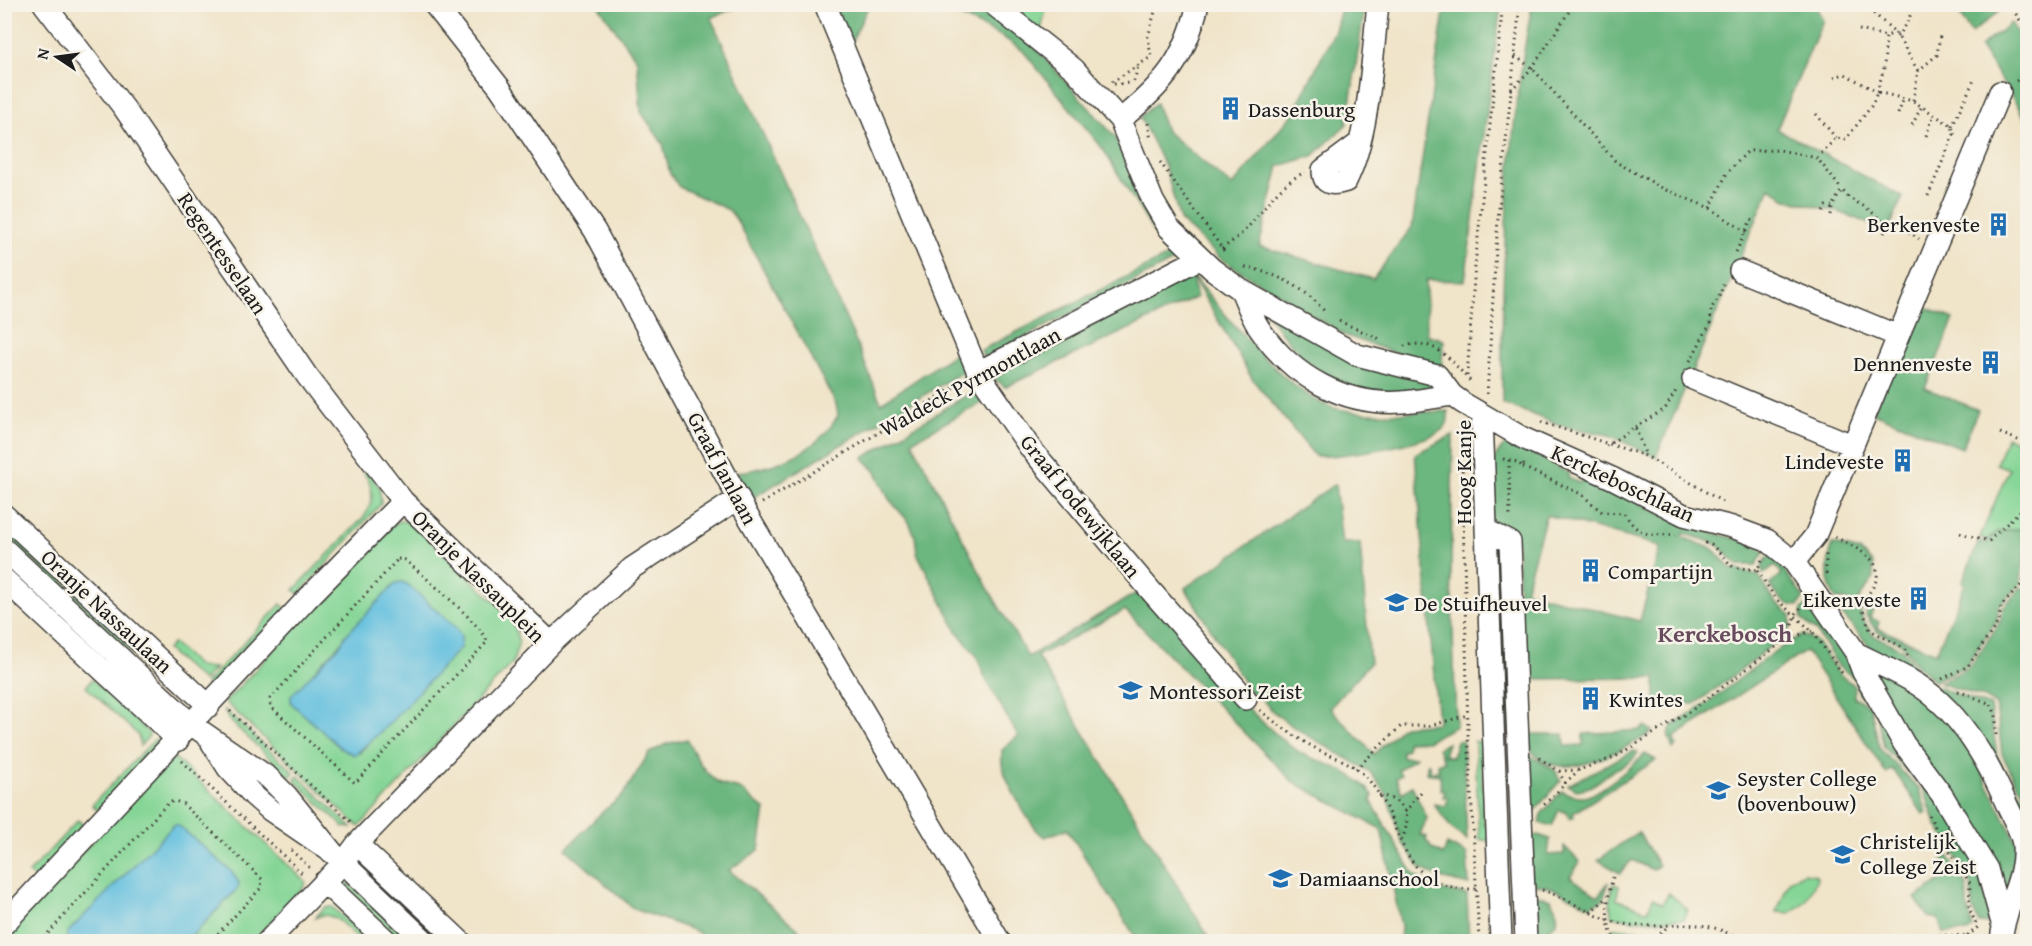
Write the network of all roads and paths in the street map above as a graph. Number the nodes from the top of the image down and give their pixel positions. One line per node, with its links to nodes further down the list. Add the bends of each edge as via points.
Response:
1 (44, 4): 87 (street, Regentesselaan, via 124,108 307,376)
2 (434, 4): 89 (street, Graaf Janlaan, via 500,88 595,231)
3 (825, 4): 70 (street, Graaf Lodewijklaan)
4 (993, 4): 37 (street, Kerckeboschlaan, via 1074,69)
5 (1157, 4): 22 (path, via 1148,37 1151,57)
6 (1198, 4): 32 (street, via 1187,43 1171,74)
7 (1378, 4): 47 (street, via 1354,165 1346,181 1335,185 1323,177)
8 (1503, 4): 72 (path, Hoog Kanje)
9 (1520, 4): 21 (path, Hoog Kanje)
10 (1574, 4): 23 (path)
11 (1863, 4): 18 (path)
12 (1914, 4): 18 (path, via 1909,19)
13 (2009, 4): 15 (path)
14 (2020, 4): 15 (path)
15 (2013, 10): 17 (path)
16 (1859, 30): 20 (path)
17 (2028, 32)
18 (1896, 35): 20 (path); 24 (path)
19 (1940, 35): 24 (path, via 1937,55)
20 (1886, 36): 28 (path, via 1884,68)
21 (1515, 56): 23 (path); 27 (path, Hoog Kanje)
22 (1138, 67): 22 (path, via 1134,82 1109,84 1115,78)
23 (1532, 68): 27 (path); 51 (path, via 1616,162 1666,190)
24 (1918, 71): 31 (path)
25 (1834, 77): 28 (path, via 1845,74)
26 (1975, 78): 39 (path)
27 (1511, 90): 74 (path, Hoog Kanje)
28 (1877, 92): 30 (path); 42 (path, via 1873,104 1846,139)
29 (2000, 92): 44 (street)
30 (1904, 98): 31 (path); 35 (path)
31 (1913, 100): 33 (path)
32 (1142, 102): 37 (street); 43 (path)
33 (1922, 106): 36 (path); 38 (path)
34 (1816, 114): 42 (path)
35 (1898, 114)
36 (1934, 114): 39 (path); 41 (path)
37 (1120, 120): 63 (street, Kerckeboschlaan, via 1168,228)
38 (1912, 125)
39 (1952, 126): 40 (path)
40 (1953, 134): 44 (path); 49 (path)
41 (1926, 136)
42 (1836, 138): 46 (path)
43 (1152, 144)
44 (1977, 147): 60 (street)
45 (1153, 155): 61 (path)
46 (1817, 158): 48 (path); 51 (path, via 1780,150 1748,151 1727,173)
47 (1323, 170): 61 (path, via 1303,173 1284,185 1265,202 1247,228)
48 (1842, 190): 50 (path); 54 (path)
49 (1928, 196)
50 (1832, 206): 52 (path, via 1826,206); 53 (path)
51 (1710, 208): 58 (path)
52 (1823, 212)
53 (1831, 215)
54 (1878, 218): 56 (path); 57 (path)
55 (1757, 222): 58 (path, via 1751,220)
56 (1888, 226): 59 (path); 60 (path)
57 (1873, 228)
58 (1746, 232): 65 (path)
59 (1884, 233)
60 (1935, 246): 67 (street)
61 (1223, 248): 62 (path); 63 (path)
62 (1225, 255)
63 (1199, 259): 66 (street, Kerckeboschlaan); 70 (street, Waldeck Pyrmontlaan)
64 (1242, 266): 68 (path, via 1284,278 1315,299 1326,314 1379,337)
65 (1734, 268): 67 (street); 71 (path, via 1711,309 1710,324 1696,346)
66 (1241, 290): 73 (street, Kerckeboschlaan, via 1357,355 1437,375); 73 (street, Kerckeboschlaan, via 1260,330 1288,363 1316,384 1348,397 1400,402)
67 (1898, 336): 81 (street)
68 (1388, 345)
69 (1400, 347): 72 (path, via 1421,343 1439,349)
70 (978, 372): 89 (path, Waldeck Pyrmontlaan); 115 (street, Graaf Lodewijklaan, via 1031,448)
71 (1687, 377): 76 (path, via 1665,409); 81 (street)
72 (1467, 378): 73 (path, Hoog Kanje); 73 (path)
73 (1467, 394): 74 (street, Kerckeboschlaan); 74 (path)
74 (1484, 408): 79 (street, Kerckeboschlaan); 83 (street, Hoog Kanje)
75 (1532, 420): 80 (path)
76 (1635, 427): 80 (path); 82 (path)
77 (2000, 433): 78 (path)
78 (2028, 444)
79 (1541, 446): 85 (path, via 1528,451); 97 (street, Kerckeboschlaan, via 1675,512)
80 (1606, 446): 82 (path)
81 (1852, 446): 99 (street, via 1815,536)
82 (1646, 456): 90 (path)
83 (1484, 459): 84 (path); 92 (street, Hoog Kanje); 118 (path, Hoog Kanje, via 1462,459)
84 (1509, 460): 85 (path); 96 (path)
85 (1523, 467): 94 (path, via 1581,494 1602,512 1624,513 1643,534)
86 (2028, 500): 88 (path)
87 (403, 501): 110 (street, Oranje Nassauplein); 116 (street, Oranje Nassauplein)
88 (2027, 504): 93 (path, via 1989,541); 102 (path)
89 (743, 506): 110 (street, via 632,568); 152 (street, Graaf Janlaan)
90 (1734, 509)
91 (4, 515): 116 (street, Oranje Nassaulaan)
92 (1486, 530): 96 (street, Hoog Kanje); 117 (street, Hoog Kanje)
93 (1960, 533)
94 (1682, 535)
95 (1701, 541): 100 (path, via 1711,544 1733,567)
96 (1510, 542): 121 (street)
97 (1770, 542): 99 (street, Kerckeboschlaan); 100 (path)
98 (4, 549): 119 (street, Oranje Nassaulaan)
99 (1794, 562): 103 (street, Kerckeboschlaan)
100 (1756, 570): 106 (path, via 1776,600)
101 (4, 579): 119 (street, Oranje Nassaulaan)
102 (2025, 584): 113 (path, via 2001,606 1999,621 1968,666)
103 (1816, 596): 105 (path, via 1824,590 1826,554 1835,537 1870,555 1876,566 1870,592); 106 (path, via 1805,601); 111 (street, Kerckeboschlaan)
104 (1842, 603): 105 (path)
105 (1860, 603): 112 (path, via 1870,630 1904,648)
106 (1795, 615): 108 (path)
107 (1812, 631): 108 (path)
108 (1788, 638): 123 (path, via 1655,733 1615,758)
109 (487, 642): 109 (path, via 468,618 405,560 398,559 271,696 272,706 355,783)
110 (551, 643): 131 (street, Oranje Nassauplein)
111 (1856, 653): 144 (street, Kerckeboschlaan, via 1904,744 1942,795 1987,869); 144 (street, Kerckeboschlaan, via 1911,681 1948,708 1972,738 2002,794 2023,843 2022,872)
112 (1911, 663)
113 (1934, 683)
114 (1950, 689): 120 (path, via 1991,704 1996,715)
115 (1246, 699): 122 (path, via 1279,726)
116 (212, 702): 119 (street, Oranje Nassauplein); 131 (path)
117 (1492, 714): 118 (path); 130 (street, Hoog Kanje)
118 (1467, 716): 122 (path, via 1431,726 1401,726); 138 (path, Hoog Kanje)
119 (180, 738): 133 (street, Oranje Nassaulaan, via 209,738 269,778); 135 (path); 142 (street, Oranje Nassauplein)
120 (1997, 745)
121 (1520, 750): 124 (path, via 1527,750); 129 (street)
122 (1356, 769): 127 (path)
123 (1579, 770): 124 (path); 125 (path)
124 (1559, 771): 125 (path)
125 (1565, 784): 129 (path)
126 (1421, 792): 128 (path)
127 (1379, 795): 128 (path, via 1391,798); 132 (path)
128 (1405, 812): 132 (path, via 1408,827)
129 (1527, 826): 130 (street); 136 (street)
130 (1497, 828): 137 (street, Hoog Kanje)
131 (361, 840): 133 (street, Oranje Nassauplein); 151 (street)
132 (1400, 843): 138 (path, via 1412,863 1430,880 1457,889)
133 (338, 858): 135 (street, Oranje Nassauplein); 150 (street, Oranje Nassaulaan)
134 (1613, 877): 139 (path)
135 (321, 885): 148 (street, Oranje Nassauplein); 149 (street)
136 (1524, 887): 140 (path, via 1555,894); 155 (street)
137 (1498, 888): 138 (path); 154 (street, Hoog Kanje)
138 (1476, 889): 153 (path, Hoog Kanje)
139 (1607, 898): 140 (path); 141 (path)
140 (1590, 912): 141 (path)
141 (1607, 920): 143 (path, via 1636,926); 156 (path)
142 (4, 924)
143 (1668, 926): 157 (path); 158 (path, via 1708,924 1729,932)
144 (2001, 932)
145 (1968, 936): 159 (path, via 1940,935)
146 (40, 942): 147 (path, via 168,803 175,801 183,804 262,879 261,888)
147 (210, 942)
148 (267, 942)
149 (388, 942)
150 (426, 942)
151 (461, 942)
152 (1000, 942)
153 (1479, 942)
154 (1501, 942)
155 (1527, 942)
156 (1616, 942)
157 (1652, 942)
158 (1740, 942)
159 (1929, 942)

